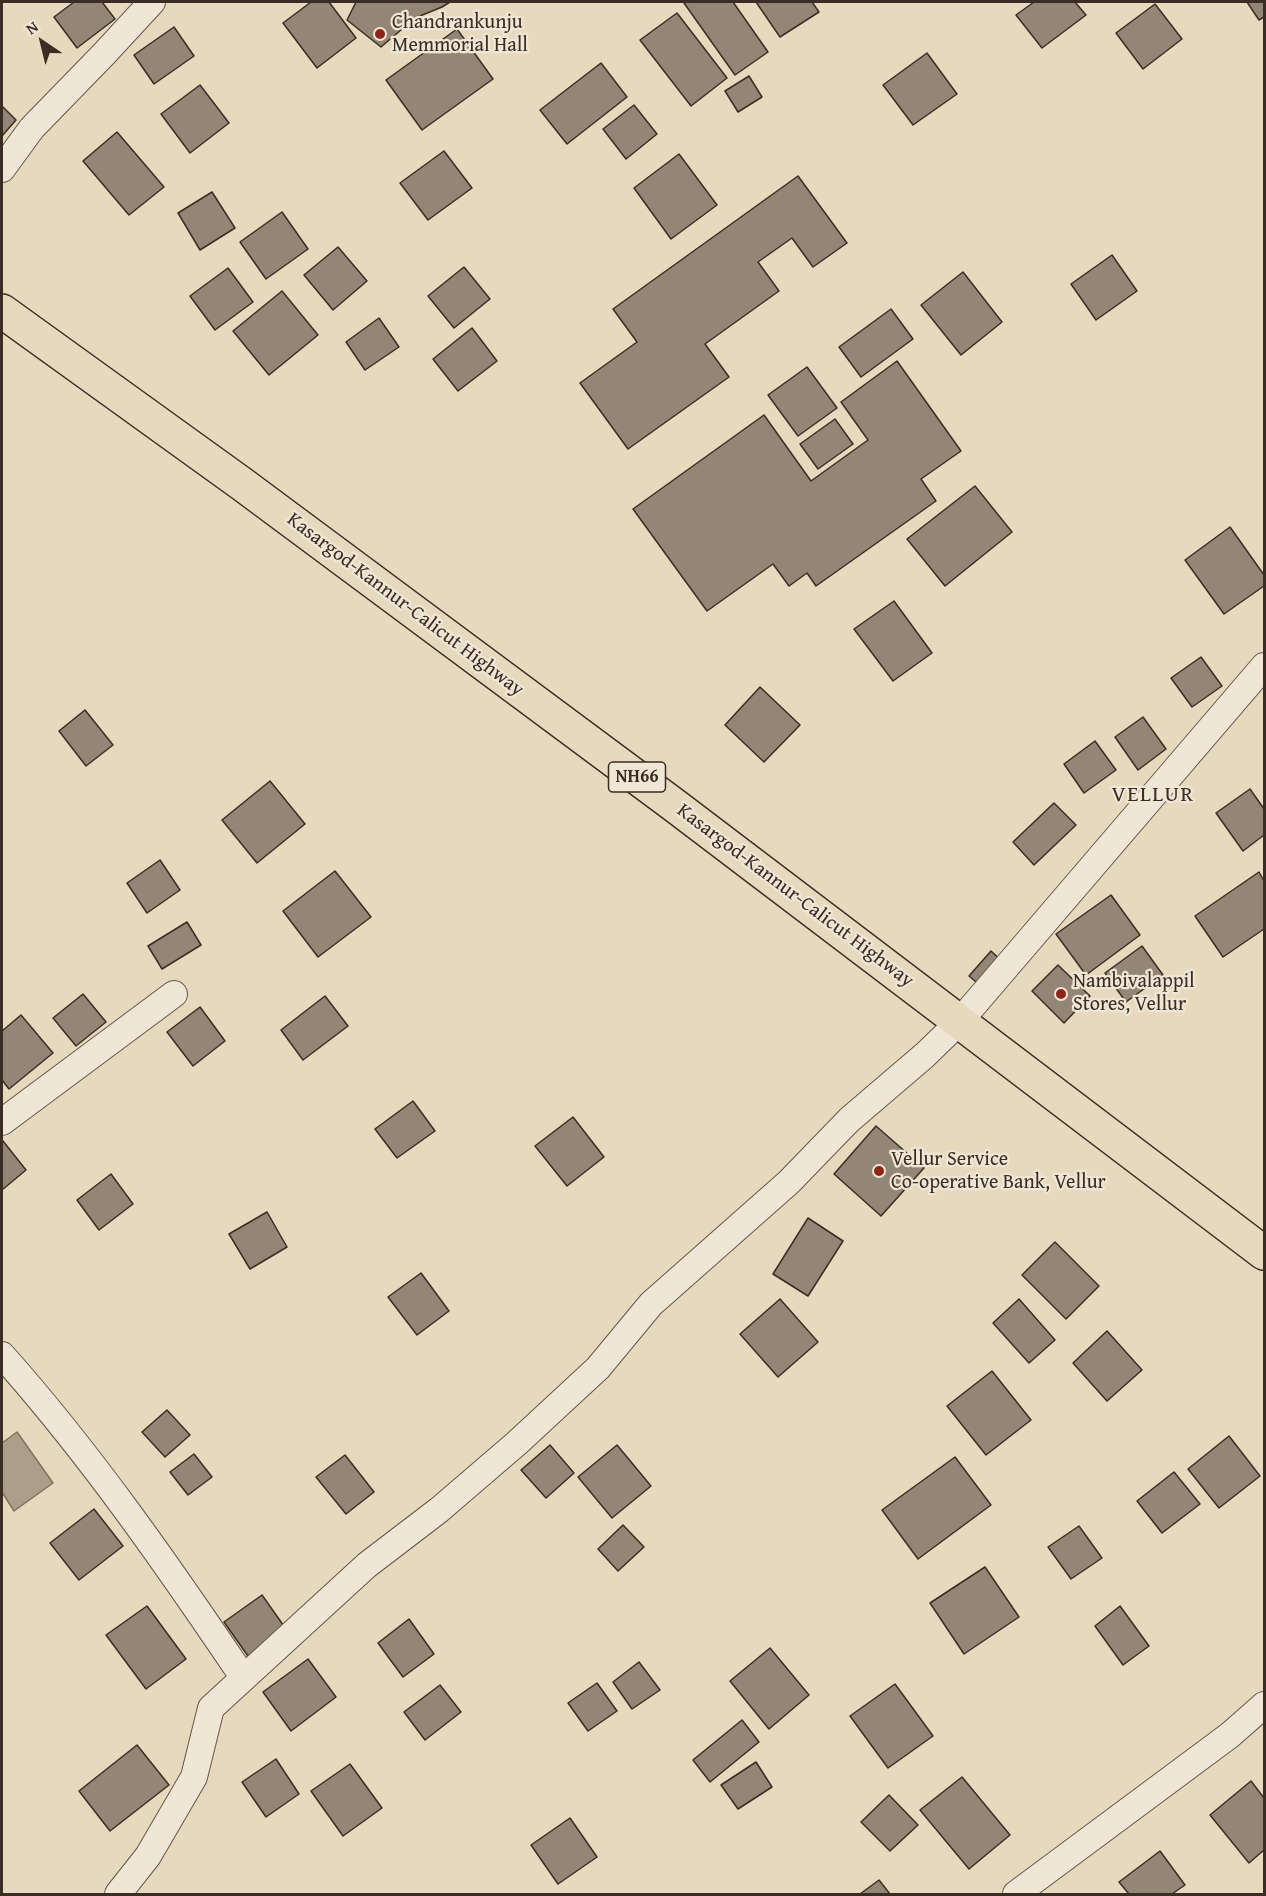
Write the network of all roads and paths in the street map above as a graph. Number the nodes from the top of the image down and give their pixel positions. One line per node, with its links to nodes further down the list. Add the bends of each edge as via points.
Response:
1 (152, 2): 2 (street, via 32,128)
2 (2, 169)
3 (2, 311): 6 (highway, Kasargod-Kannur-Calicut Highway / NH66, via 242,484)
4 (1264, 666): 6 (street)
5 (174, 994): 7 (street)
6 (960, 1022): 8 (highway, Kasargod-Kannur-Calicut Highway / NH66); 10 (street, via 651,1304 598,1368 517,1443 367,1565)
7 (2, 1122)
8 (1264, 1253)
9 (2, 1355): 10 (street, via 95,1470)
10 (243, 1677): 12 (street, via 211,1708 194,1777 148,1856)
11 (1264, 1705): 13 (street, via 1230,1735)
12 (118, 1894)
13 (1016, 1894)

